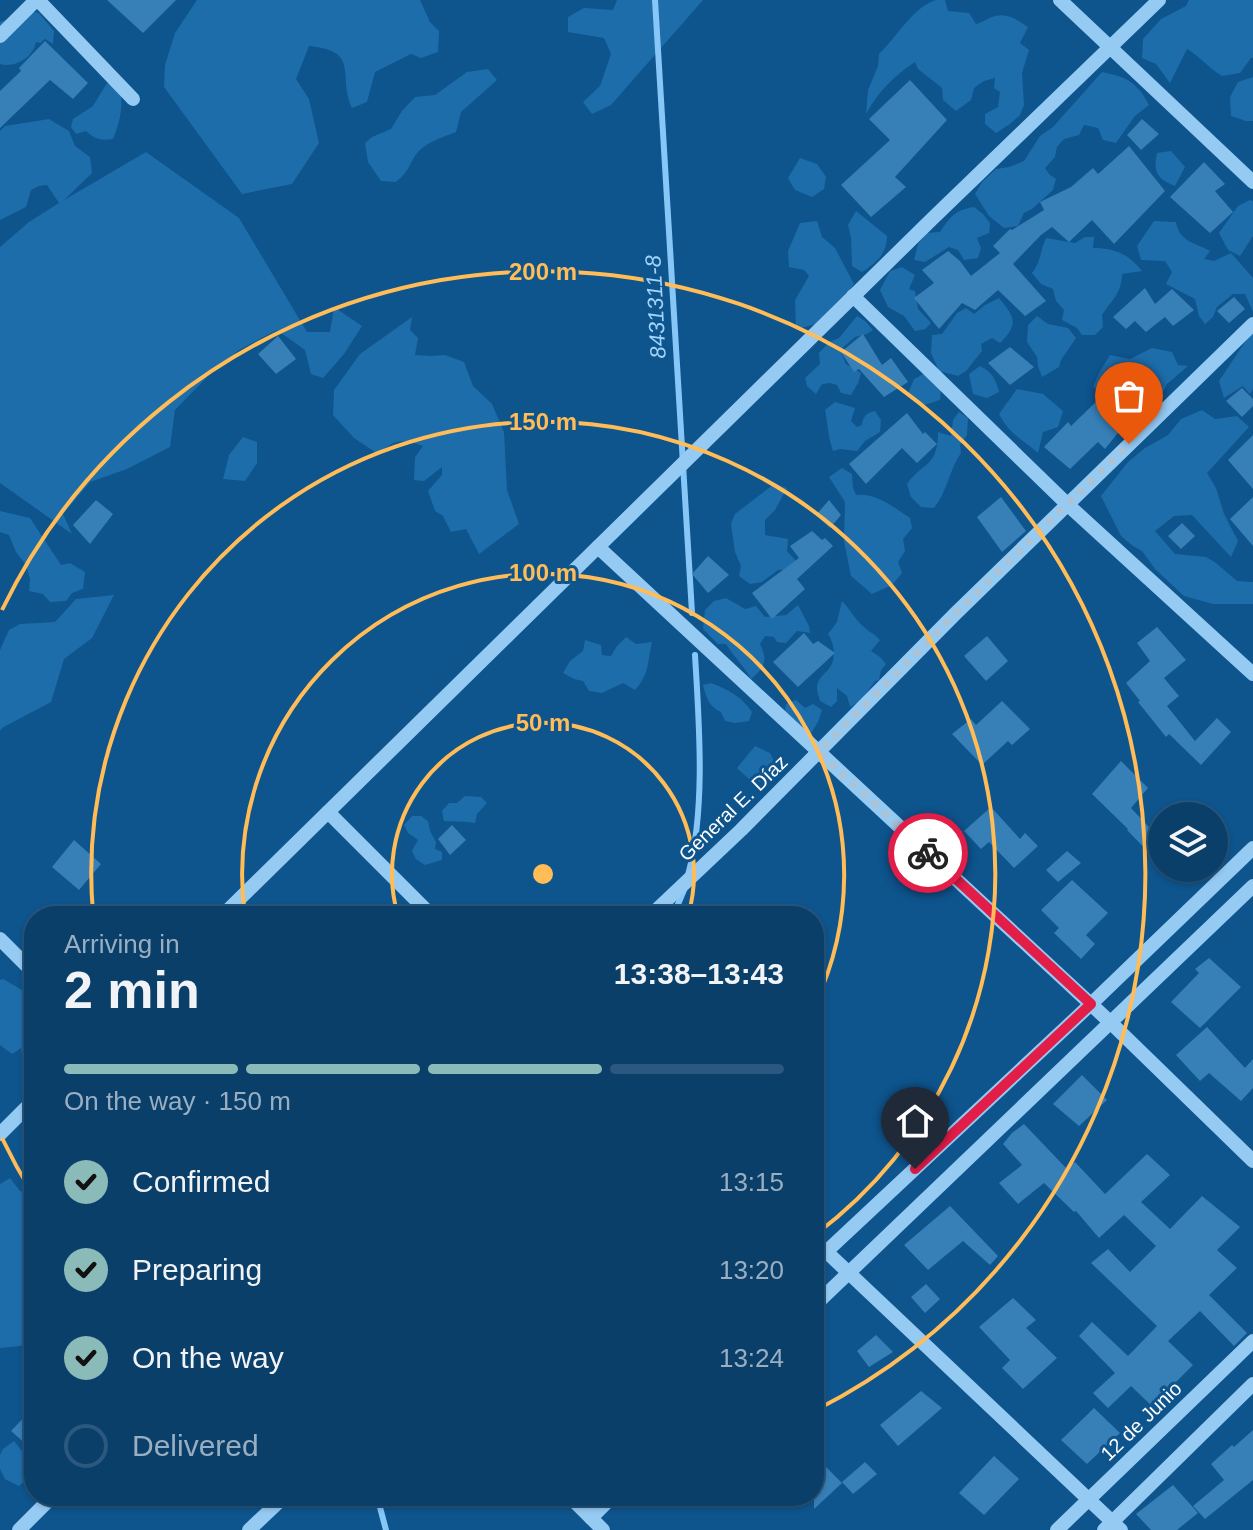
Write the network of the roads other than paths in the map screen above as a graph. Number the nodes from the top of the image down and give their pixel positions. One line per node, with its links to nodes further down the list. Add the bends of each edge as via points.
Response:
1 (37, 0): 4 (street); 6 (street)
2 (1060, 0): 5 (street)
3 (1159, 0): 5 (street)
4 (0, 36)
5 (1109, 48): 7 (street); 8 (street)
6 (133, 99)
7 (1253, 182)
8 (853, 296): 10 (street); 11 (street)
9 (1253, 324): 10 (street, General E. Díaz)
10 (1067, 504): 12 (street); 13 (street, General E. Díaz)
11 (598, 547): 13 (street); 14 (street)
12 (1253, 674)
13 (819, 752): 19 (street, General E. Díaz); 22 (street)
14 (328, 812): 17 (street); 18 (street)
15 (1253, 848): 22 (street)
16 (1253, 886): 23 (street)
17 (232, 906)
18 (422, 906)
19 (661, 906)
20 (0, 939): 21 (street)
21 (24, 963)
22 (1091, 1004): 23 (street); 28 (street)
23 (1110, 1022): 26 (street); 29 (street)
24 (24, 1110): 25 (street)
25 (0, 1134)
26 (1253, 1161)
27 (824, 1248): 28 (street)
28 (827, 1251): 29 (street)
29 (850, 1272): 30 (street); 33 (street)
30 (824, 1297)
31 (1253, 1341): 33 (street, 12 de Junio)
32 (1253, 1384): 39 (street)
33 (1089, 1499): 39 (street); 43 (street, 12 de Junio)
34 (43, 1506): 40 (street)
35 (274, 1506): 41 (street)
36 (579, 1506): 38 (street)
37 (603, 1506): 38 (street)
38 (591, 1518): 42 (street)
39 (1113, 1527)
40 (19, 1530)
41 (249, 1530)
42 (603, 1530)
43 (1057, 1530)

